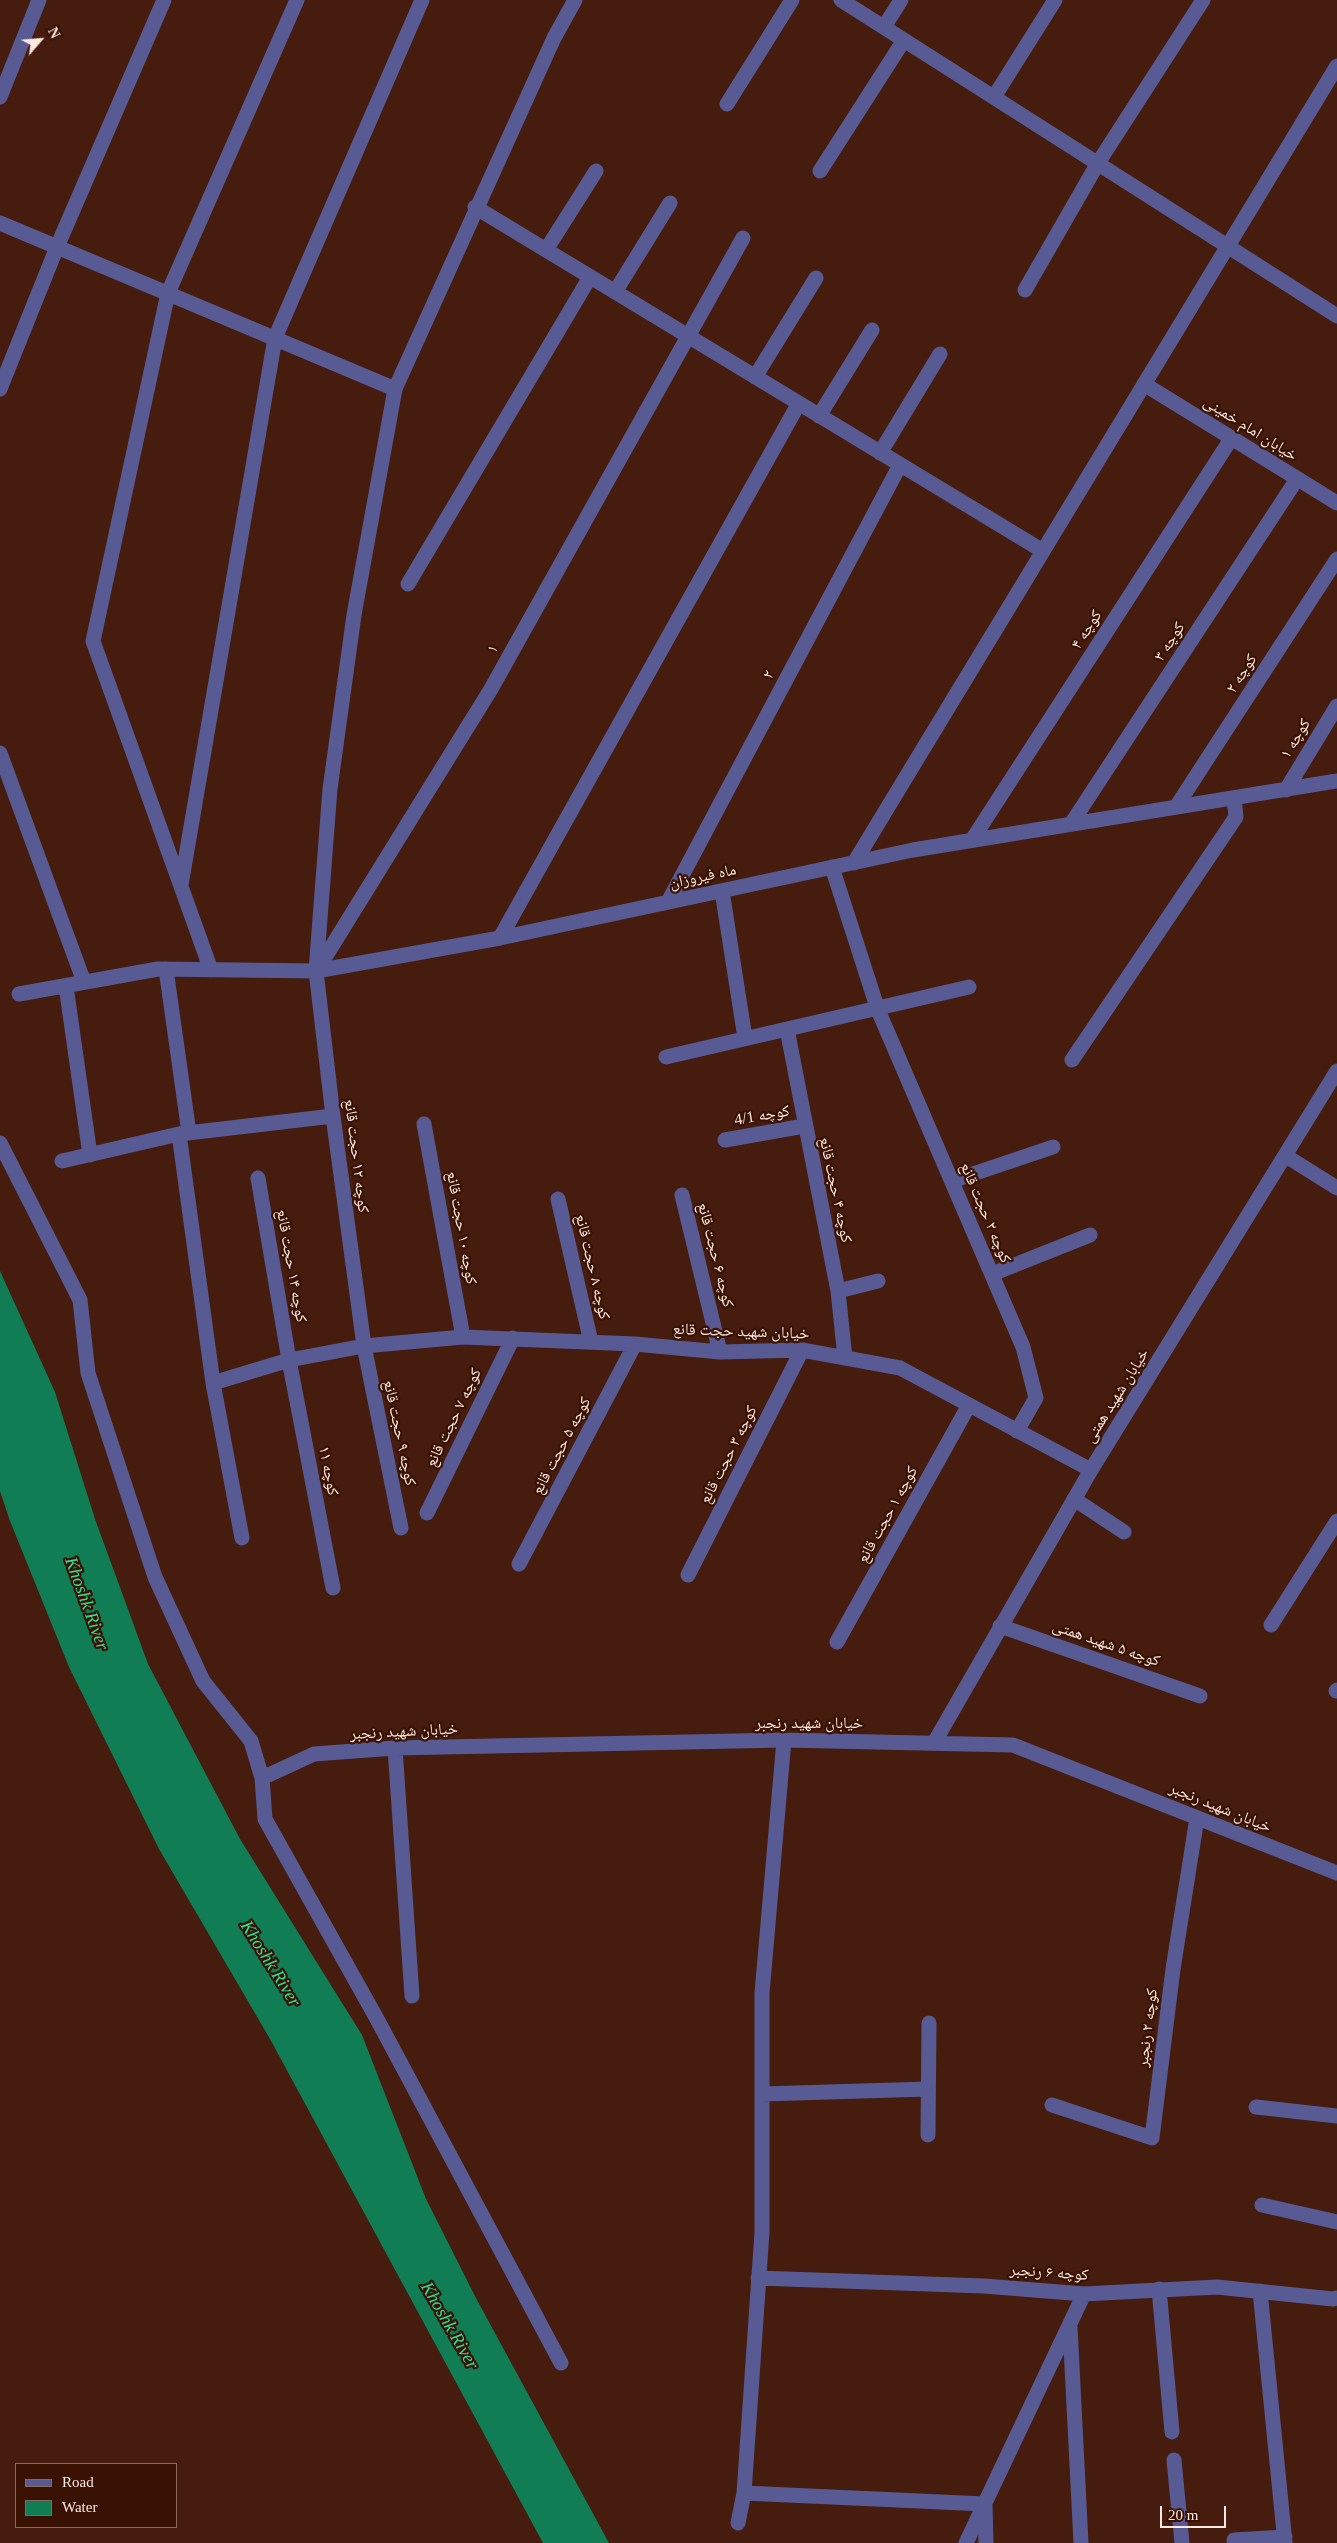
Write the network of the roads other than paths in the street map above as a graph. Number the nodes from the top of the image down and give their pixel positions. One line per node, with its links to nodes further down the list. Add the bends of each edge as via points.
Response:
1 (39, 0): 14 (street)
2 (164, 0): 25 (street)
3 (297, 0): 31 (street)
4 (422, 0): 35 (street)
5 (575, 0): 21 (street, کوچه ۱۲ حجت قانع)
6 (792, 0): 16 (street)
7 (841, 0): 11 (street)
8 (901, 0): 11 (street)
9 (1054, 0): 15 (street)
10 (1203, 0): 17 (street)
11 (884, 27): 12 (street)
12 (904, 40): 15 (street); 19 (street)
13 (1337, 66): 24 (street)
14 (0, 97)
15 (994, 97): 17 (street)
16 (727, 104)
17 (1098, 163): 24 (street); 29 (street)
18 (596, 171): 26 (street)
19 (820, 171)
20 (670, 203): 30 (street)
21 (475, 207): 26 (street); 39 (street, کوچه ۱۲ حجت قانع)
22 (0, 223): 25 (street)
23 (743, 238): 34 (street, ۱)
24 (1228, 245): 32 (street); 38 (street)
25 (57, 247): 31 (street); 40 (street)
26 (546, 250): 27 (street)
27 (590, 277): 30 (street); 50 (street)
28 (816, 278): 37 (street)
29 (1025, 290)
30 (615, 292): 34 (street)
31 (168, 293): 35 (street); 61 (street, via 93,641)
32 (1337, 316)
33 (872, 330): 42 (street)
34 (688, 336): 37 (street); 67 (street, ۱, via 491,689)
35 (275, 338): 39 (street); 61 (street)
36 (940, 354): 44 (street)
37 (755, 377): 41 (street)
38 (1144, 384): 43 (street, خیابان امام خمینی); 48 (street)
39 (395, 388): 67 (street, کوچه ۱۲ حجت قانع, via 354,615 330,789)
40 (0, 389)
41 (799, 403): 42 (street); 64 (street)
42 (819, 416): 44 (street)
43 (1231, 439): 46 (street, خیابان امام خمینی); 58 (street, کوچه ۴)
44 (880, 453): 45 (street)
45 (900, 465): 48 (street); 63 (street, ۲)
46 (1297, 479): 47 (street, خیابان امام خمینی); 57 (street, کوچه ۳)
47 (1337, 503)
48 (1043, 551): 59 (street)
49 (1337, 559): 56 (street, کوچه ۲)
50 (408, 584)
51 (1337, 706): 54 (street, کوچه ۱)
52 (0, 753): 68 (street)
53 (1337, 781): 54 (street, ماه فیروزان)
54 (1286, 790): 55 (street, ماه فیروزان)
55 (1234, 798): 56 (street, ماه فیروزان); 76 (street, via 1236,817)
56 (1176, 807): 57 (street, ماه فیروزان)
57 (1071, 824): 58 (street, ماه فیروزان)
58 (972, 840): 59 (street, ماه فیروزان)
59 (854, 863): 60 (street, ماه فیروزان)
60 (832, 867): 62 (street, ماه فیروزان); 72 (street, کوچه ۲ حجت قانع)
61 (181, 886): 66 (street)
62 (722, 891): 63 (street, ماه فیروزان); 74 (street)
63 (668, 902): 64 (street, ماه فیروزان)
64 (500, 938): 67 (street, ماه فیروزان)
65 (166, 969): 66 (street, ماه فیروزان); 68 (street, ماه فیروزان); 81 (street)
66 (211, 970): 67 (street, ماه فیروزان)
67 (316, 971): 78 (street, کوچه ۱۲ حجت قانع)
68 (84, 982): 69 (street, ماه فیروزان)
69 (66, 986): 71 (street, ماه فیروزان); 85 (street)
70 (969, 987): 72 (street)
71 (19, 994)
72 (878, 1010): 73 (street); 89 (street, کوچه ۲ حجت قانع)
73 (787, 1029): 74 (street); 80 (street, کوچه ۴ حجت قانع)
74 (745, 1038): 75 (street)
75 (666, 1057)
76 (1072, 1060)
77 (1337, 1071): 86 (street, خیابان شهید همتی)
78 (332, 1116): 81 (street); 101 (street, کوچه ۱۲ حجت قانع)
79 (424, 1124): 97 (street, کوچه ۱۰ حجت قانع)
80 (804, 1126): 82 (street, کوچه 4/1); 96 (street, کوچه ۴ حجت قانع)
81 (184, 1134): 85 (street); 106 (street)
82 (725, 1140)
83 (0, 1142): 126 (street, via 80,1300 88,1373 155,1577 203,1681 251,1741)
84 (1053, 1148): 89 (street)
85 (90, 1155): 87 (street)
86 (1286, 1156): 90 (street); 109 (street, خیابان شهید همتی)
87 (62, 1161)
88 (258, 1178): 105 (street, کوچه ۱۴ حجت قانع)
89 (952, 1181): 94 (street, کوچه ۲ حجت قانع)
90 (1337, 1188)
91 (682, 1195): 103 (street, کوچه ۶ حجت قانع)
92 (558, 1199): 99 (street, کوچه ۸ حجت قانع)
93 (1090, 1235): 94 (street)
94 (992, 1274): 108 (street, کوچه ۲ حجت قانع, via 1024,1347 1036,1398)
95 (878, 1281): 96 (street)
96 (838, 1291): 104 (street, کوچه ۴ حجت قانع)
97 (463, 1337): 98 (street, خیابان شهید حجت قانع); 101 (street, خیابان شهید حجت قانع)
98 (513, 1338): 99 (street, خیابان شهید حجت قانع); 111 (street, کوچه ۷ حجت قانع)
99 (591, 1342): 100 (street, خیابان شهید حجت قانع)
100 (635, 1344): 103 (street, خیابان شهید حجت قانع); 116 (street, کوچه ۵ حجت قانع)
101 (364, 1346): 105 (street, خیابان شهید حجت قانع); 113 (street, کوچه ۹ حجت قانع)
102 (802, 1350): 103 (street, خیابان شهید حجت قانع); 104 (street, خیابان شهید حجت قانع); 117 (street, کوچه ۳ حجت قانع)
103 (720, 1352)
104 (845, 1358): 107 (street, خیابان شهید حجت قانع, via 900,1368)
105 (289, 1360): 106 (street, خیابان شهید حجت قانع); 118 (street, کوچه ۱۱)
106 (213, 1383): 115 (street)
107 (969, 1405): 108 (street, خیابان شهید حجت قانع); 121 (street, کوچه ۱ حجت قانع)
108 (1018, 1431): 109 (street, خیابان شهید حجت قانع)
109 (1091, 1470): 110 (street, خیابان شهید همتی)
110 (1074, 1499): 114 (street); 120 (street, خیابان شهید همتی)
111 (427, 1513)
112 (1337, 1521): 119 (street)
113 (401, 1528)
114 (1124, 1532)
115 (242, 1538)
116 (519, 1564)
117 (688, 1575)
118 (333, 1588)
119 (1271, 1625)
120 (1000, 1626): 122 (street, کوچه ۵ شهید همتی); 124 (street, خیابان شهید همتی)
121 (837, 1642)
122 (1200, 1696)
123 (784, 1740): 124 (street, خیابان شهید رنجبر); 125 (street, خیابان شهید رنجبر); 132 (street, via 762,1993)
124 (934, 1743): 127 (street, خیابان شهید رنجبر, via 1014,1745)
125 (395, 1748): 126 (street, خیابان شهید رنجبر, via 314,1754); 129 (street)
126 (262, 1778): 145 (street, via 265,1819 377,2019)
127 (1197, 1818): 128 (street, خیابان شهید رنجبر); 133 (street, کوچه ۲ رنجبر, via 1173,1969 1152,2138)
128 (1337, 1873)
129 (412, 1996)
130 (930, 2023): 131 (street)
131 (928, 2089): 132 (street); 136 (street)
132 (762, 2094): 139 (street, via 762,2232)
133 (1052, 2106)
134 (1256, 2107): 135 (street)
135 (1337, 2116)
136 (928, 2134)
137 (1262, 2205): 138 (street)
138 (1337, 2222)
139 (758, 2278): 142 (street, کوچه ۶ رنجبر, via 984,2286); 148 (street)
140 (1159, 2290): 141 (street, کوچه ۶ رنجبر, via 1217,2287); 142 (street, کوچه ۶ رنجبر); 146 (street)
141 (1260, 2292): 143 (street, کوچه ۶ رنجبر); 152 (street)
142 (1084, 2294): 144 (street)
143 (1337, 2298)
144 (1069, 2326): 149 (street); 155 (street)
145 (561, 2363)
146 (1172, 2432)
147 (1174, 2460): 156 (street)
148 (744, 2493): 149 (street); 150 (street)
149 (985, 2504): 153 (street); 154 (street)
150 (738, 2523)
151 (1234, 2540): 152 (street)
152 (1285, 2540)
153 (966, 2543)
154 (986, 2543)
155 (1081, 2543)
156 (1182, 2543)

